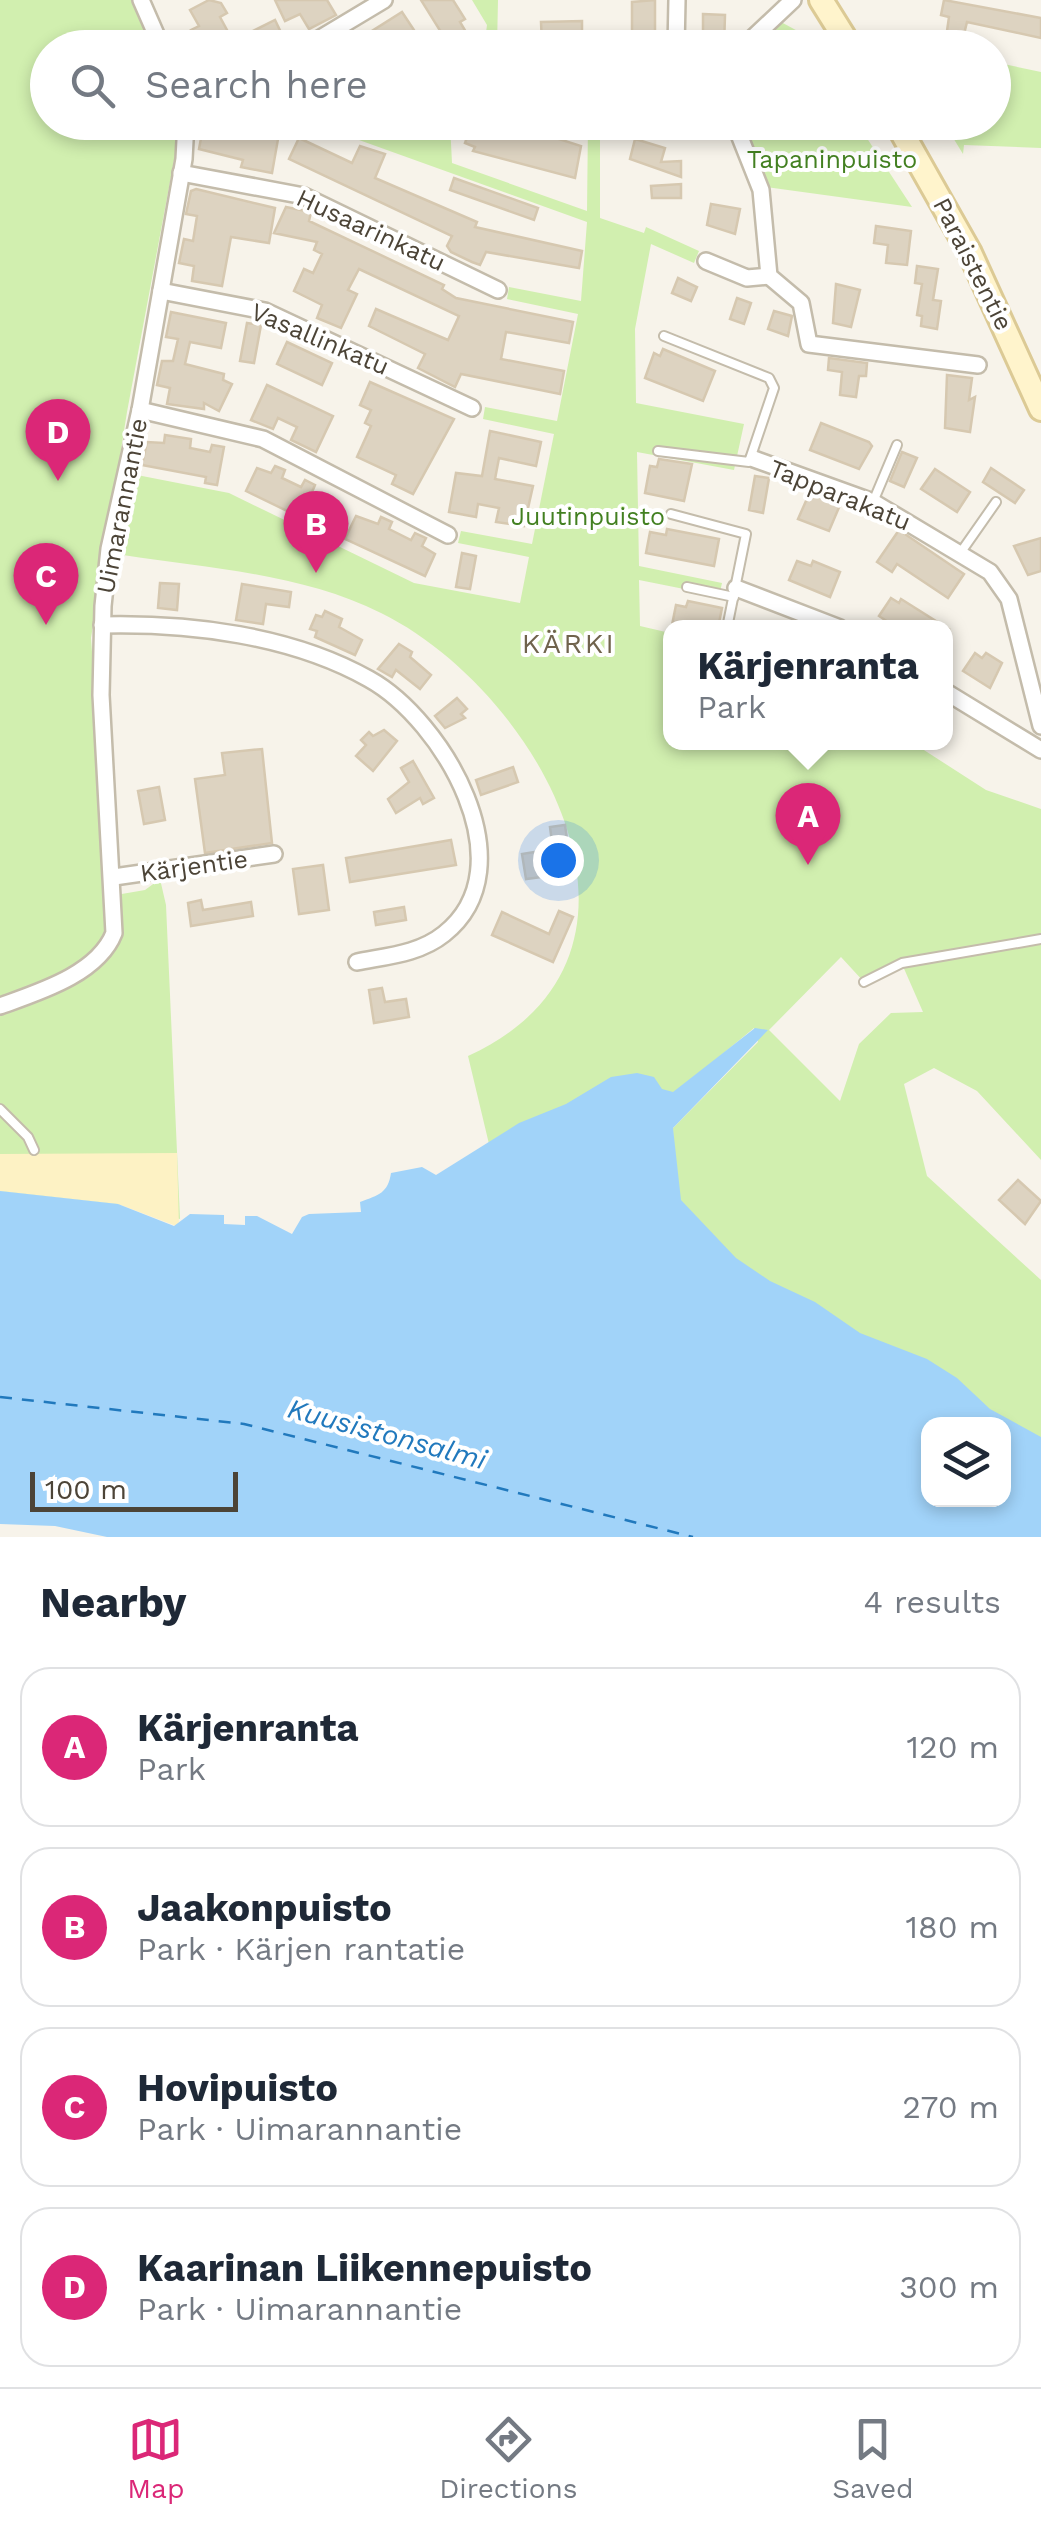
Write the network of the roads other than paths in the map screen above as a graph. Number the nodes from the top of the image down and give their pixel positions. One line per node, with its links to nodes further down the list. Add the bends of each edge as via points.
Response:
1 (141, 0): 6 (street)
2 (384, 0): 7 (street)
3 (677, 0): 8 (street)
4 (793, 0): 9 (street)
5 (821, 0): 10 (main road)
6 (154, 30)
7 (334, 30)
8 (676, 30)
9 (761, 30)
10 (840, 30)
11 (185, 140): 14 (street, Uimarannantie)
12 (741, 140): 16 (street, via 761,190)
13 (906, 140): 23 (main road, Paraistentie, via 970,253)
14 (182, 173): 17 (street, Husaarinkatu, via 304,196); 18 (street, Uimarannantie)
15 (706, 261): 16 (street, via 747,278)
16 (770, 276): 20 (street, via 801,303 809,344)
17 (498, 290)
18 (161, 291): 21 (street, Vasallinkatu, via 265,311); 22 (street, Uimarannantie)
19 (664, 336): 26 (lane, via 773,382)
20 (978, 365)
21 (472, 408)
22 (140, 410): 30 (street, via 263,439); 36 (street, Uimarannantie, via 110,549)
23 (1041, 410)
24 (897, 445): 27 (lane)
25 (658, 451): 26 (lane)
26 (754, 460): 27 (street, Tapparakatu)
27 (873, 502): 31 (street, Tapparakatu)
28 (996, 502): 31 (lane)
29 (671, 514): 33 (lane, via 746,534)
30 (448, 535)
31 (961, 552): 38 (street, Tapparakatu, via 1003,586)
32 (687, 587): 33 (lane)
33 (735, 592): 34 (lane); 35 (street)
34 (730, 620)
35 (817, 620)
36 (102, 625): 41 (street, Uimarannantie, via 100,695); 43 (street, via 184,626 322,660 380,686 435,740 475,826 480,858 470,900 428,945)
37 (953, 696): 39 (street)
38 (1041, 726)
39 (1041, 750)
40 (274, 854): 41 (street, Kärjentie)
41 (114, 878): 45 (street, Uimarannantie, via 116,920 101,955 40,992)
42 (1041, 939): 44 (lane, via 902,963)
43 (357, 962)
44 (864, 982)
45 (0, 1006)
46 (0, 1109): 47 (lane)
47 (34, 1150)

